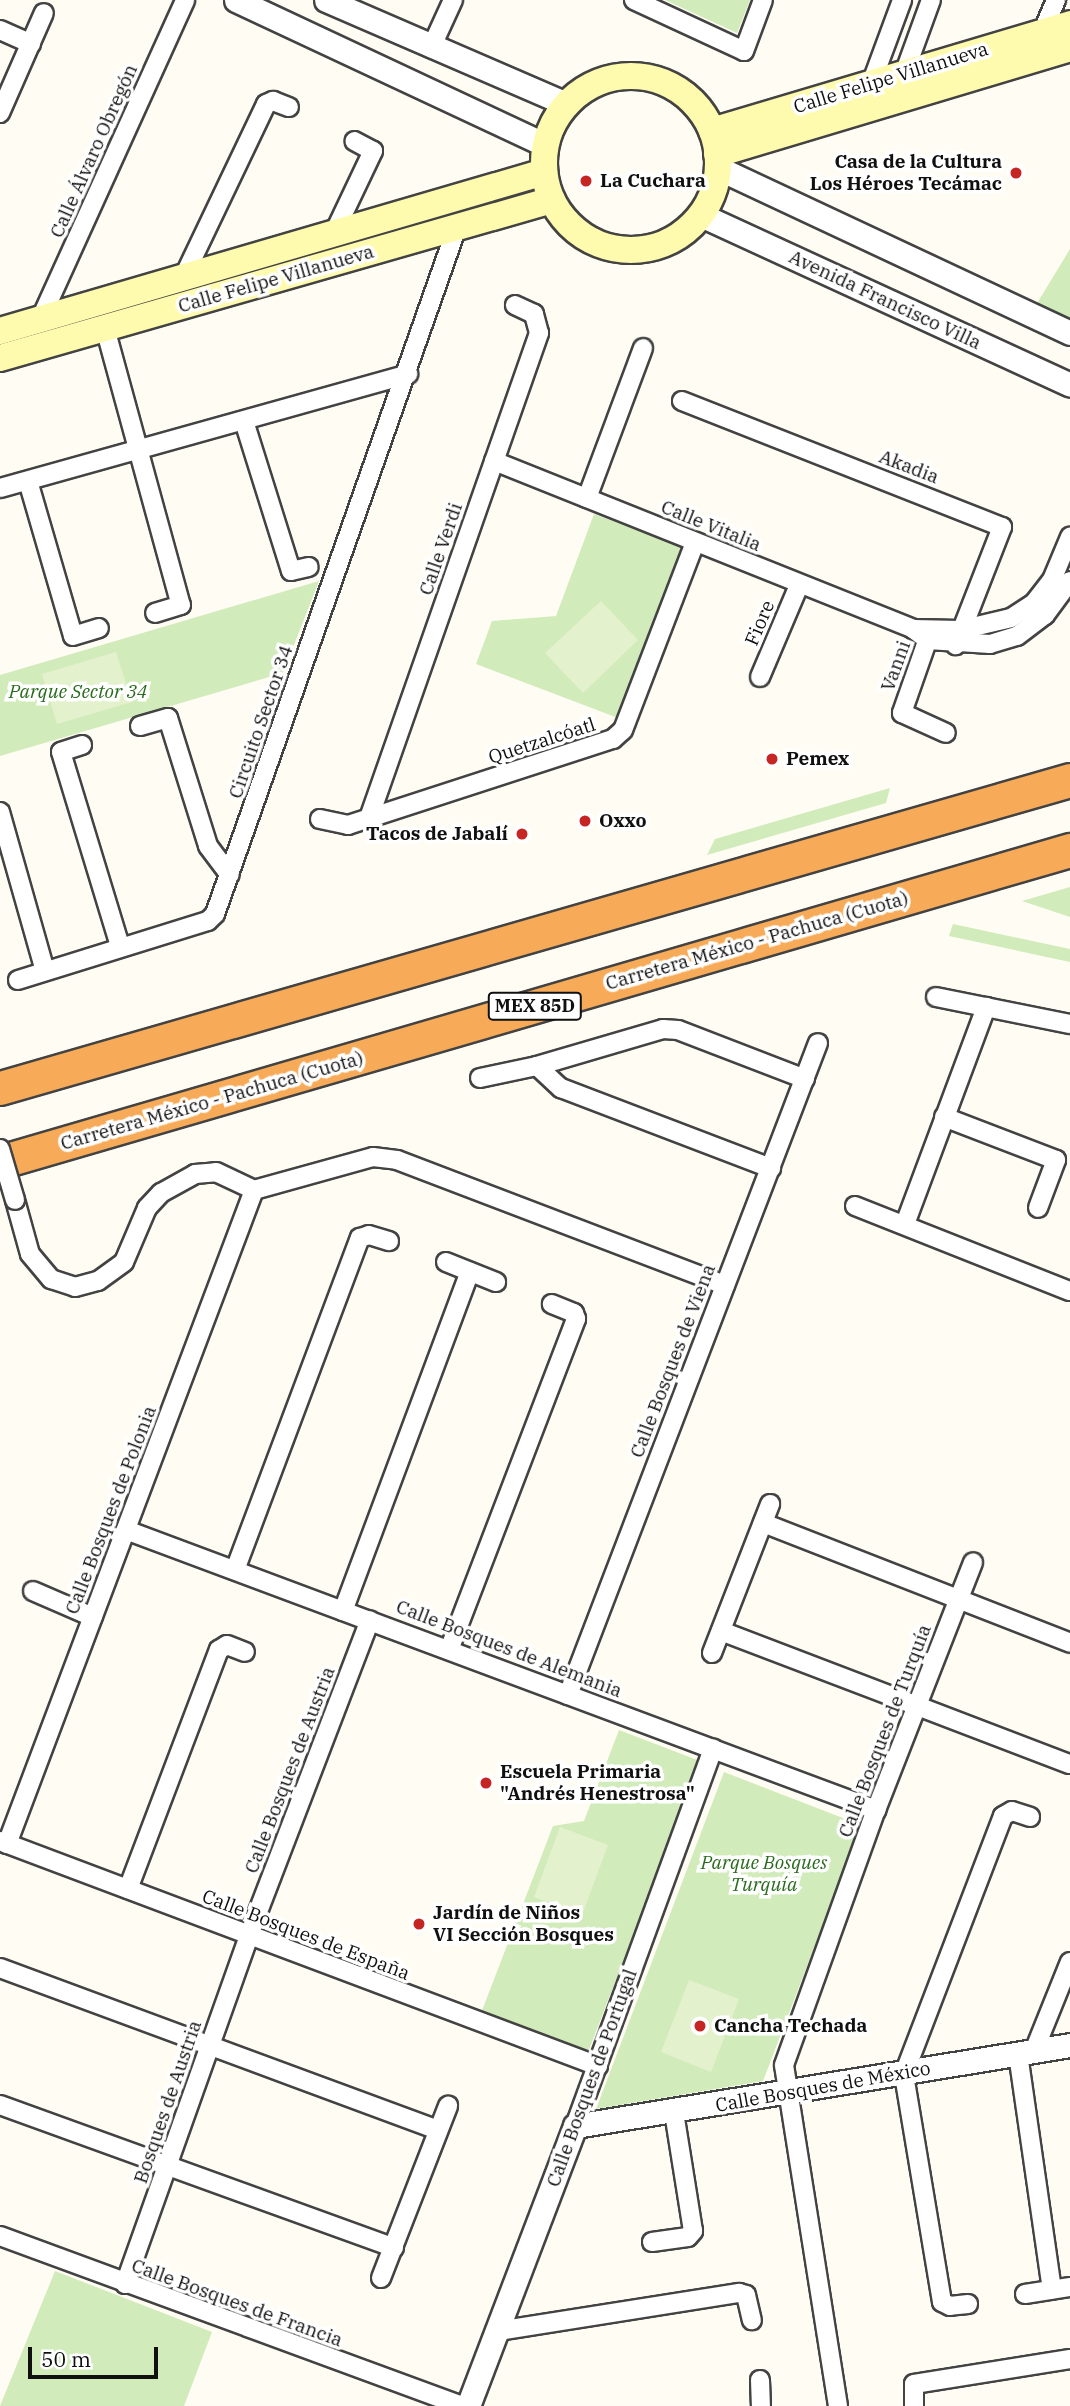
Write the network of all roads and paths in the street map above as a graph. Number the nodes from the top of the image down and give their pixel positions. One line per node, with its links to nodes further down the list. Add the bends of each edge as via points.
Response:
1 (185, 0): 32 (street, Calle Álvaro Obregón)
2 (236, 0): 23 (street)
3 (327, 0): 15 (street)
4 (453, 0): 15 (street)
5 (634, 0): 6 (street, via 744,51)
6 (763, 0)
7 (902, 0): 18 (street)
8 (931, 0): 17 (street)
9 (1056, 0): 13 (street)
10 (44, 13): 14 (street)
11 (1070, 24): 13 (main road, Calle Felipe Villanueva)
12 (0, 30): 14 (street)
13 (1042, 33): 17 (main road, Calle Felipe Villanueva)
14 (31, 44): 21 (street)
15 (431, 48): 19 (street)
16 (1070, 48): 24 (main road, Calle Felipe Villanueva)
17 (904, 75): 18 (main road, Calle Felipe Villanueva)
18 (871, 84): 24 (main road, Calle Felipe Villanueva)
19 (566, 104): 23 (main road); 24 (main road, via 589,86 617,76 646,77 681,93 696,106)
20 (289, 107): 30 (street, via 272,101 266,104)
21 (0, 113)
22 (354, 141): 29 (street, via 373,151)
23 (545, 145): 25 (main road)
24 (716, 151): 27 (main road); 35 (street)
25 (544, 172): 26 (main road); 29 (main road, Calle Felipe Villanueva)
26 (552, 200): 27 (main road, via 581,234 622,249 666,242); 28 (main road, Calle Felipe Villanueva)
27 (701, 215): 39 (street, Avenida Francisco Villa)
28 (457, 227): 33 (main road, Calle Felipe Villanueva); 38 (street, Circuito Sector 34)
29 (334, 233): 30 (main road, Calle Felipe Villanueva)
30 (186, 274): 32 (main road, Calle Felipe Villanueva)
31 (515, 305): 43 (street, Calle Verdi, via 534,314 540,333)
32 (41, 318): 34 (main road, Calle Felipe Villanueva)
33 (105, 328): 37 (main road, Calle Felipe Villanueva); 42 (street)
34 (0, 331)
35 (1070, 333)
36 (643, 348): 46 (street)
37 (0, 358)
38 (408, 374): 41 (street); 65 (street, Circuito Sector 34)
39 (1070, 385)
40 (681, 401): 55 (street, Akadia, via 1002,527)
41 (244, 421): 42 (street); 49 (street, via 290,571)
42 (142, 449): 44 (street); 52 (street, via 181,605)
43 (494, 461): 46 (street, Calle Vitalia); 62 (street, Calle Verdi)
44 (28, 481): 45 (street); 53 (street, via 73,636)
45 (0, 488)
46 (587, 498): 48 (street, Calle Vitalia)
47 (1070, 537): 50 (street, Calle Vitalia)
48 (695, 542): 51 (street, Calle Vitalia); 62 (street, Quetzalcóatl, via 623,730 613,739)
49 (309, 567)
50 (1063, 583): 55 (street, Calle Vitalia, via 1045,615 1017,636 990,644)
51 (799, 584): 54 (street, Calle Vitalia); 56 (street, Fiore)
52 (155, 613)
53 (99, 628)
54 (930, 633): 55 (street, Calle Vitalia); 58 (street, Vanni, via 902,713)
55 (958, 637)
56 (760, 677)
57 (140, 726): 65 (street, via 168,718 208,846)
58 (946, 733)
59 (82, 745): 66 (street, via 61,752)
60 (1070, 780): 76 (highway)
61 (0, 812): 67 (street)
62 (369, 818): 63 (street, Quetzalcóatl, via 348,825)
63 (320, 819)
64 (1070, 850): 79 (highway, Carretera México - Pachuca (Cuota) / MEX 85D)
65 (230, 876): 66 (street, Circuito Sector 34, via 208,921)
66 (120, 946): 67 (street, Circuito Sector 34)
67 (45, 971): 68 (street, Circuito Sector 34)
68 (18, 980)
69 (936, 997): 70 (street)
70 (986, 1007): 71 (street); 77 (street)
71 (1070, 1024)
72 (818, 1043): 75 (street, Calle Bosques de Viena)
73 (537, 1066): 74 (street); 75 (street, via 663,1029 678,1030); 80 (street, via 561,1088)
74 (480, 1078)
75 (804, 1080): 80 (street, Calle Bosques de Viena)
76 (0, 1088)
77 (944, 1117): 83 (street, via 1056,1160); 84 (street)
78 (0, 1149): 81 (street, bridge, via 30,1254 51,1279 75,1287 98,1281 124,1262 147,1208 161,1193 195,1174 216,1172)
79 (0, 1162)
80 (771, 1168): 89 (street, Calle Bosques de Viena)
81 (254, 1191): 89 (street, via 373,1157 397,1160); 94 (street, Calle Bosques de Polonia)
82 (855, 1206): 84 (street)
83 (1038, 1208)
84 (905, 1224): 90 (street)
85 (389, 1241): 96 (street, via 369,1235 360,1238)
86 (446, 1262): 87 (street)
87 (470, 1272): 88 (street); 99 (street)
88 (496, 1282)
89 (725, 1285): 107 (street, Calle Bosques de Viena)
90 (1070, 1291)
91 (552, 1304): 104 (street, via 574,1313 576,1319)
92 (770, 1504): 93 (street)
93 (763, 1522): 98 (street); 102 (street)
94 (126, 1530): 96 (street, Calle Bosques de Alemania); 100 (street, Calle Bosques de Polonia)
95 (974, 1562): 98 (street, Calle Bosques de Turquía)
96 (235, 1570): 99 (street, Calle Bosques de Alemania)
97 (33, 1591): 100 (street)
98 (957, 1600): 103 (street); 108 (street, Calle Bosques de Turquía)
99 (343, 1611): 101 (street, Calle Bosques de Alemania)
100 (93, 1616): 113 (street, Calle Bosques de Polonia)
101 (370, 1620): 104 (street, Calle Bosques de Alemania); 115 (street, Calle Bosques de Austria)
102 (721, 1631): 106 (street); 108 (street)
103 (1070, 1643)
104 (449, 1650): 107 (street, Calle Bosques de Alemania)
105 (245, 1651): 114 (street, via 227,1645 219,1650)
106 (712, 1653)
107 (568, 1695): 109 (street, Calle Bosques de Alemania)
108 (917, 1707): 110 (street); 111 (street, Calle Bosques de Turquía)
109 (713, 1748): 111 (street, Calle Bosques de Alemania); 121 (street, Calle Bosques de Portugal)
110 (1070, 1764)
111 (876, 1810): 123 (street, Calle Bosques de Turquía, via 784,2065)
112 (1030, 1817): 122 (street, via 1012,1811 1003,1816)
113 (3, 1842): 114 (street, Calle Bosques de España)
114 (128, 1889): 115 (street, Calle Bosques de España)
115 (249, 1935): 119 (street, Bosques de Austria); 121 (street, Calle Bosques de España, via 556,2054)
116 (1070, 1962): 120 (street)
117 (0, 1968): 119 (street)
118 (1070, 2045): 120 (street, Calle Bosques de México)
119 (210, 2047): 128 (street); 129 (street, Bosques de Austria)
120 (1026, 2052): 122 (street, Calle Bosques de México); 135 (street)
121 (598, 2066): 127 (street, Calle Bosques de Portugal)
122 (904, 2074): 123 (street, Calle Bosques de México); 137 (street, via 942,2302)
123 (788, 2094): 126 (street, Calle Bosques de México); 145 (street, Calle Bosques de Turquía)
124 (0, 2105): 129 (street)
125 (448, 2106): 128 (street)
126 (674, 2112): 127 (street, Calle Bosques de México); 131 (street, via 693,2231 688,2237)
127 (575, 2126): 139 (street, Calle Bosques de Portugal)
128 (438, 2130): 132 (street)
129 (168, 2167): 132 (street); 134 (street, Bosques de Austria)
130 (0, 2236): 134 (street, Calle Bosques de Francia)
131 (652, 2242)
132 (394, 2248): 133 (street)
133 (381, 2278)
134 (125, 2284): 142 (street, Calle Bosques de Francia)
135 (1061, 2288): 136 (street)
136 (1025, 2294)
137 (968, 2304)
138 (752, 2320): 139 (street, via 746,2295 739,2293)
139 (498, 2331): 143 (street, Calle Bosques de Portugal)
140 (1070, 2359): 146 (street, via 914,2384)
141 (760, 2380): 144 (street)
142 (461, 2406)
143 (468, 2406)
144 (761, 2406)
145 (838, 2406)
146 (914, 2406)

